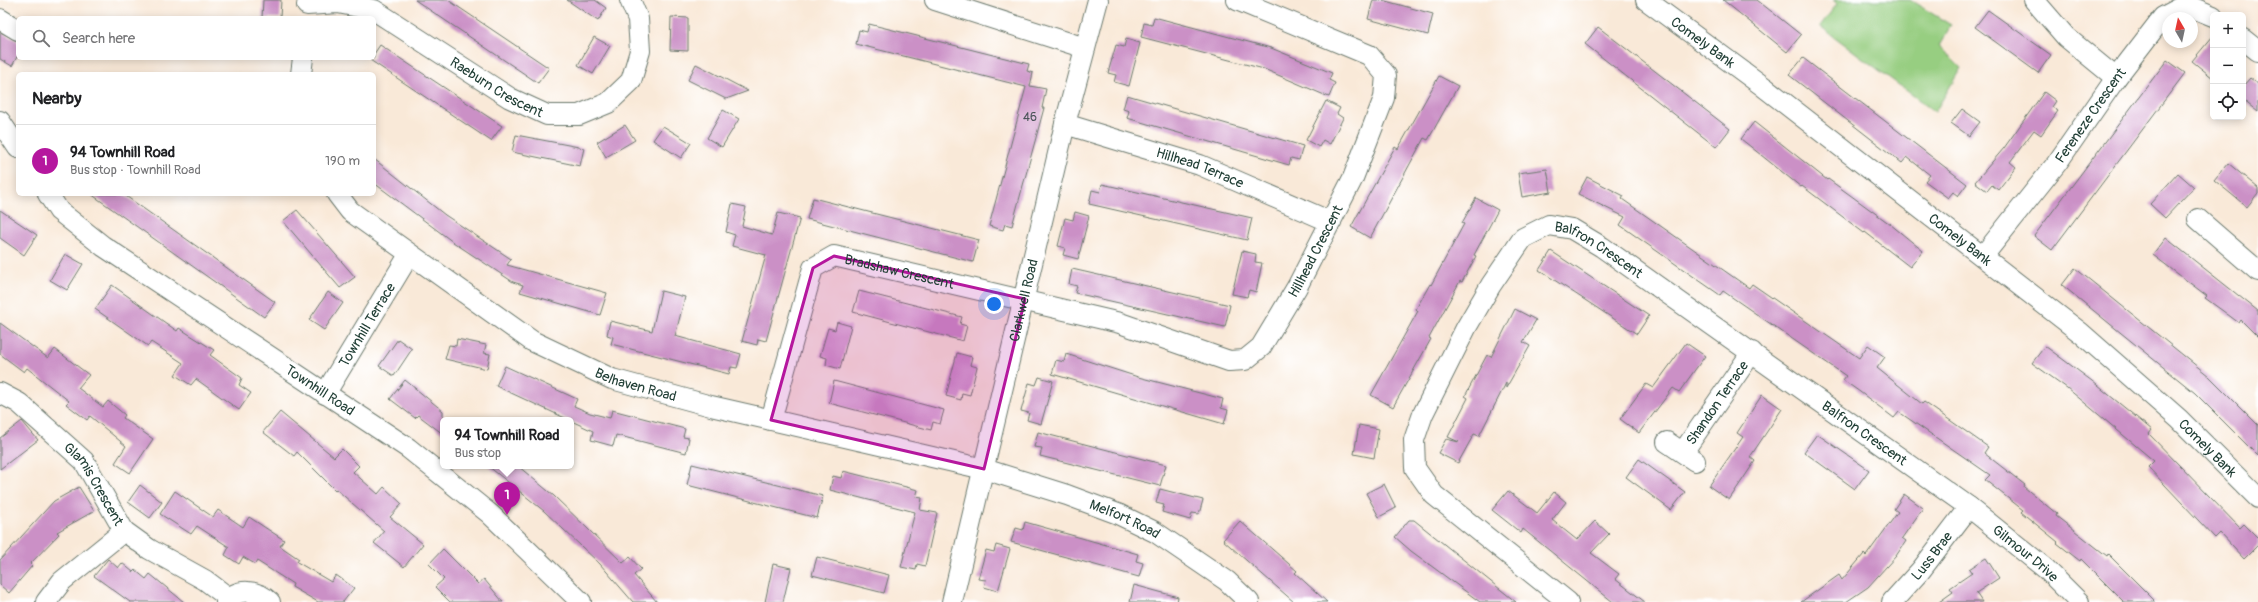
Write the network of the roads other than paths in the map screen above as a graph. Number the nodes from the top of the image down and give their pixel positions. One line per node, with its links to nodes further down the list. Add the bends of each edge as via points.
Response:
1 (630, 0): 7 (street, Raeburn Crescent, via 638,19 640,51 630,81 608,103 580,115 547,115 510,98 374,10 338,3)
2 (935, 0): 12 (street)
3 (1098, 0): 12 (street, Clarkwell Road)
4 (1237, 0): 23 (street, Hillhead Crescent, via 1370,55 1386,75 1384,98 1353,178)
5 (1646, 0): 25 (street, Comely Bank)
6 (2034, 0): 16 (street, via 2066,37)
7 (307, 8)
8 (2210, 15): 16 (street, Fereneze Crescent, via 2191,7 2180,8 2163,17)
9 (0, 19): 10 (street)
10 (16, 29)
11 (2246, 41): 13 (street)
12 (1085, 48): 18 (street, Clarkwell Road)
13 (2258, 51)
14 (303, 60): 15 (street)
15 (301, 72)
16 (2116, 78): 25 (street, Fereneze Crescent, via 2057,163)
17 (0, 121): 19 (street)
18 (1065, 124): 23 (street, Hillhead Terrace, via 1200,165); 27 (street, Clarkwell Road)
19 (16, 142)
20 (49, 196): 30 (street, Townhill Road, via 59,211 102,246)
21 (339, 196): 24 (street, Belhaven Road, via 350,211)
22 (2198, 219): 26 (street)
23 (1331, 222): 27 (street, Hillhead Crescent, via 1298,287 1261,347 1245,360 1229,361 1120,323)
24 (409, 255): 30 (street, Townhill Terrace); 31 (street, Belhaven Road, via 532,341 612,379)
25 (1983, 256): 34 (street, Comely Bank, via 2081,333 2168,409)
26 (2257, 268)
27 (1025, 299): 31 (street, Bradshaw Crescent, via 834,256 813,268); 33 (street, Clarkwell Road)
28 (1752, 352): 32 (street, Shandon Terrace); 35 (street, Balfron Crescent); 43 (street, Balfron Crescent, via 1602,247 1572,229 1549,226 1523,238 1490,285 1423,414 1414,440 1415,468 1434,495)
29 (0, 393): 36 (street, Glamis Crescent, via 19,403 84,461)
30 (325, 394): 40 (street, Townhill Road, via 408,448 490,514)
31 (771, 420): 33 (street, Belhaven Road)
32 (1682, 452)
33 (984, 469): 41 (street, Clarkwell Road); 42 (street, Melfort Road, via 1118,514 1155,532 1227,581)
34 (2258, 498)
35 (1969, 507): 44 (street, Luss Brae, via 1921,570); 45 (street, Gilmour Drive, via 2046,569)
36 (124, 531): 37 (street, Glamis Crescent, via 149,550 205,580); 38 (street, via 62,581)
37 (228, 600): 39 (street, Glamis Crescent, via 245,591 255,592)
38 (46, 602)
39 (270, 602)
40 (581, 602)
41 (952, 602)
42 (1248, 602)
43 (1568, 602)
44 (1892, 602)
45 (2079, 602)

